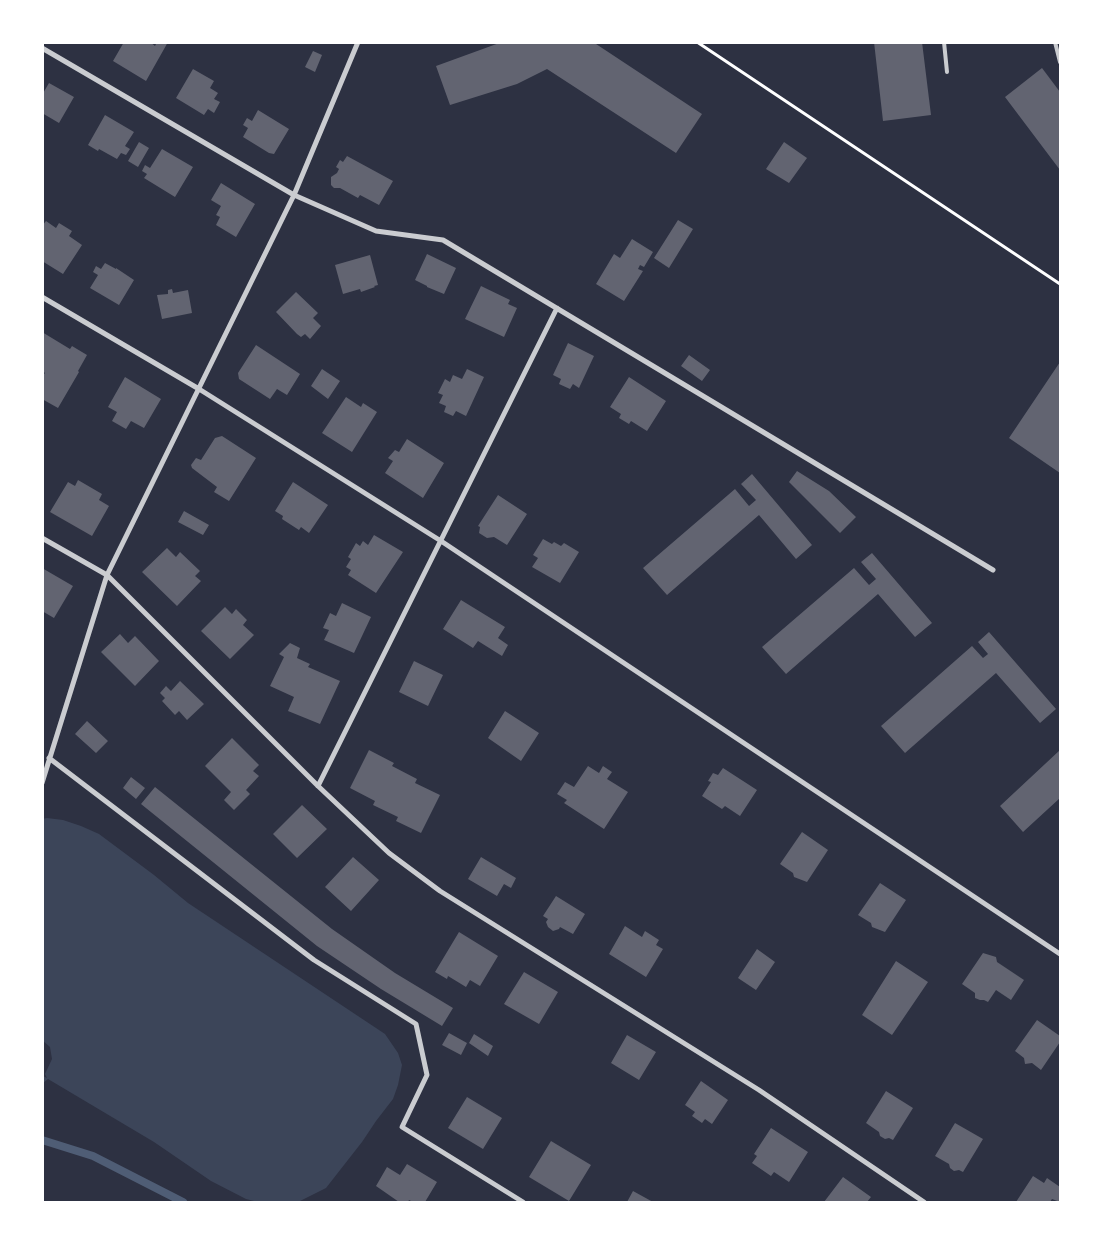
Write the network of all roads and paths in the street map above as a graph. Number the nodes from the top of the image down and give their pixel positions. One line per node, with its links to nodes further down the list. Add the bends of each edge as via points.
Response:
1 (358, 42): 8 (street)
2 (698, 42): 9 (path)
3 (944, 42): 7 (lane)
4 (1056, 42): 6 (lane)
5 (42, 48): 8 (street)
6 (1060, 62)
7 (948, 72)
8 (294, 195): 11 (street, via 376,230 443,240); 12 (street)
9 (1060, 284)
10 (42, 297): 12 (street)
11 (557, 308): 14 (street); 15 (street)
12 (199, 389): 14 (street); 16 (street)
13 (42, 538): 16 (street)
14 (441, 541): 19 (street); 20 (street)
15 (993, 570)
16 (107, 575): 17 (street); 19 (street)
17 (49, 758): 18 (street); 21 (street, via 314,960 416,1024 428,1075 402,1127)
18 (42, 782)
19 (318, 786): 22 (street, via 389,853 440,891 759,1090)
20 (1060, 954)
21 (523, 1202)
22 (924, 1202)

